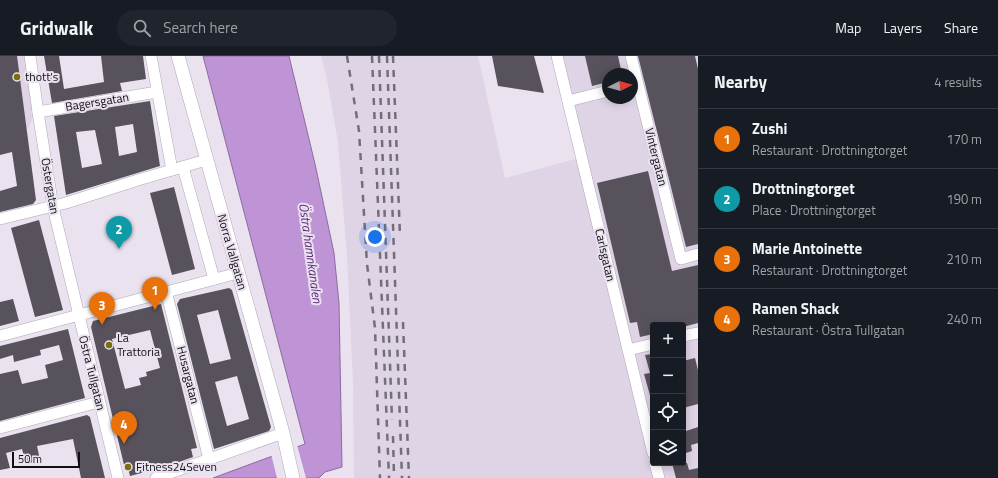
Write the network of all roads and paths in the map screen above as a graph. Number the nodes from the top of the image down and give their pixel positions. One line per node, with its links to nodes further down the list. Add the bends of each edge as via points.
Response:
1 (30, 56): 11 (street, Östergatan)
2 (151, 56): 7 (street)
3 (178, 56): 12 (main road, Norra Vallgatan)
4 (558, 56): 10 (street, Carlsgatan)
5 (631, 56): 6 (street, Vintergatan)
6 (633, 68)
7 (157, 92): 11 (street, Bagersgatan); 14 (street)
8 (602, 93): 10 (street)
9 (638, 96): 17 (street, Vintergatan, via 681,259)
10 (568, 101): 26 (street, Carlsgatan)
11 (38, 112): 15 (street, Östergatan)
12 (206, 160): 13 (street); 18 (main road, Norra Vallgatan)
13 (183, 167): 14 (street); 19 (street, Norra Vallgatan)
14 (172, 170): 15 (street)
15 (54, 207): 16 (street); 21 (street, Östergatan)
16 (0, 219)
17 (698, 254)
18 (238, 273): 19 (street); 29 (main road, Norra Vallgatan)
19 (214, 279): 20 (street)
20 (166, 291): 21 (street); 31 (street, Husargatan)
21 (78, 315): 23 (street); 27 (street, Östra Tullgatan)
22 (698, 335): 24 (street)
23 (0, 336)
24 (686, 336)
25 (650, 345): 26 (street)
26 (628, 350): 30 (street, Carlsgatan)
27 (99, 402): 28 (street); 33 (street, Östra Tullgatan)
28 (0, 428)
29 (282, 434): 31 (street); 35 (main road, Norra Vallgatan)
30 (650, 441)
31 (209, 459): 34 (street)
32 (656, 466): 36 (street)
33 (118, 478)
34 (156, 478)
35 (293, 478)
36 (660, 478)

